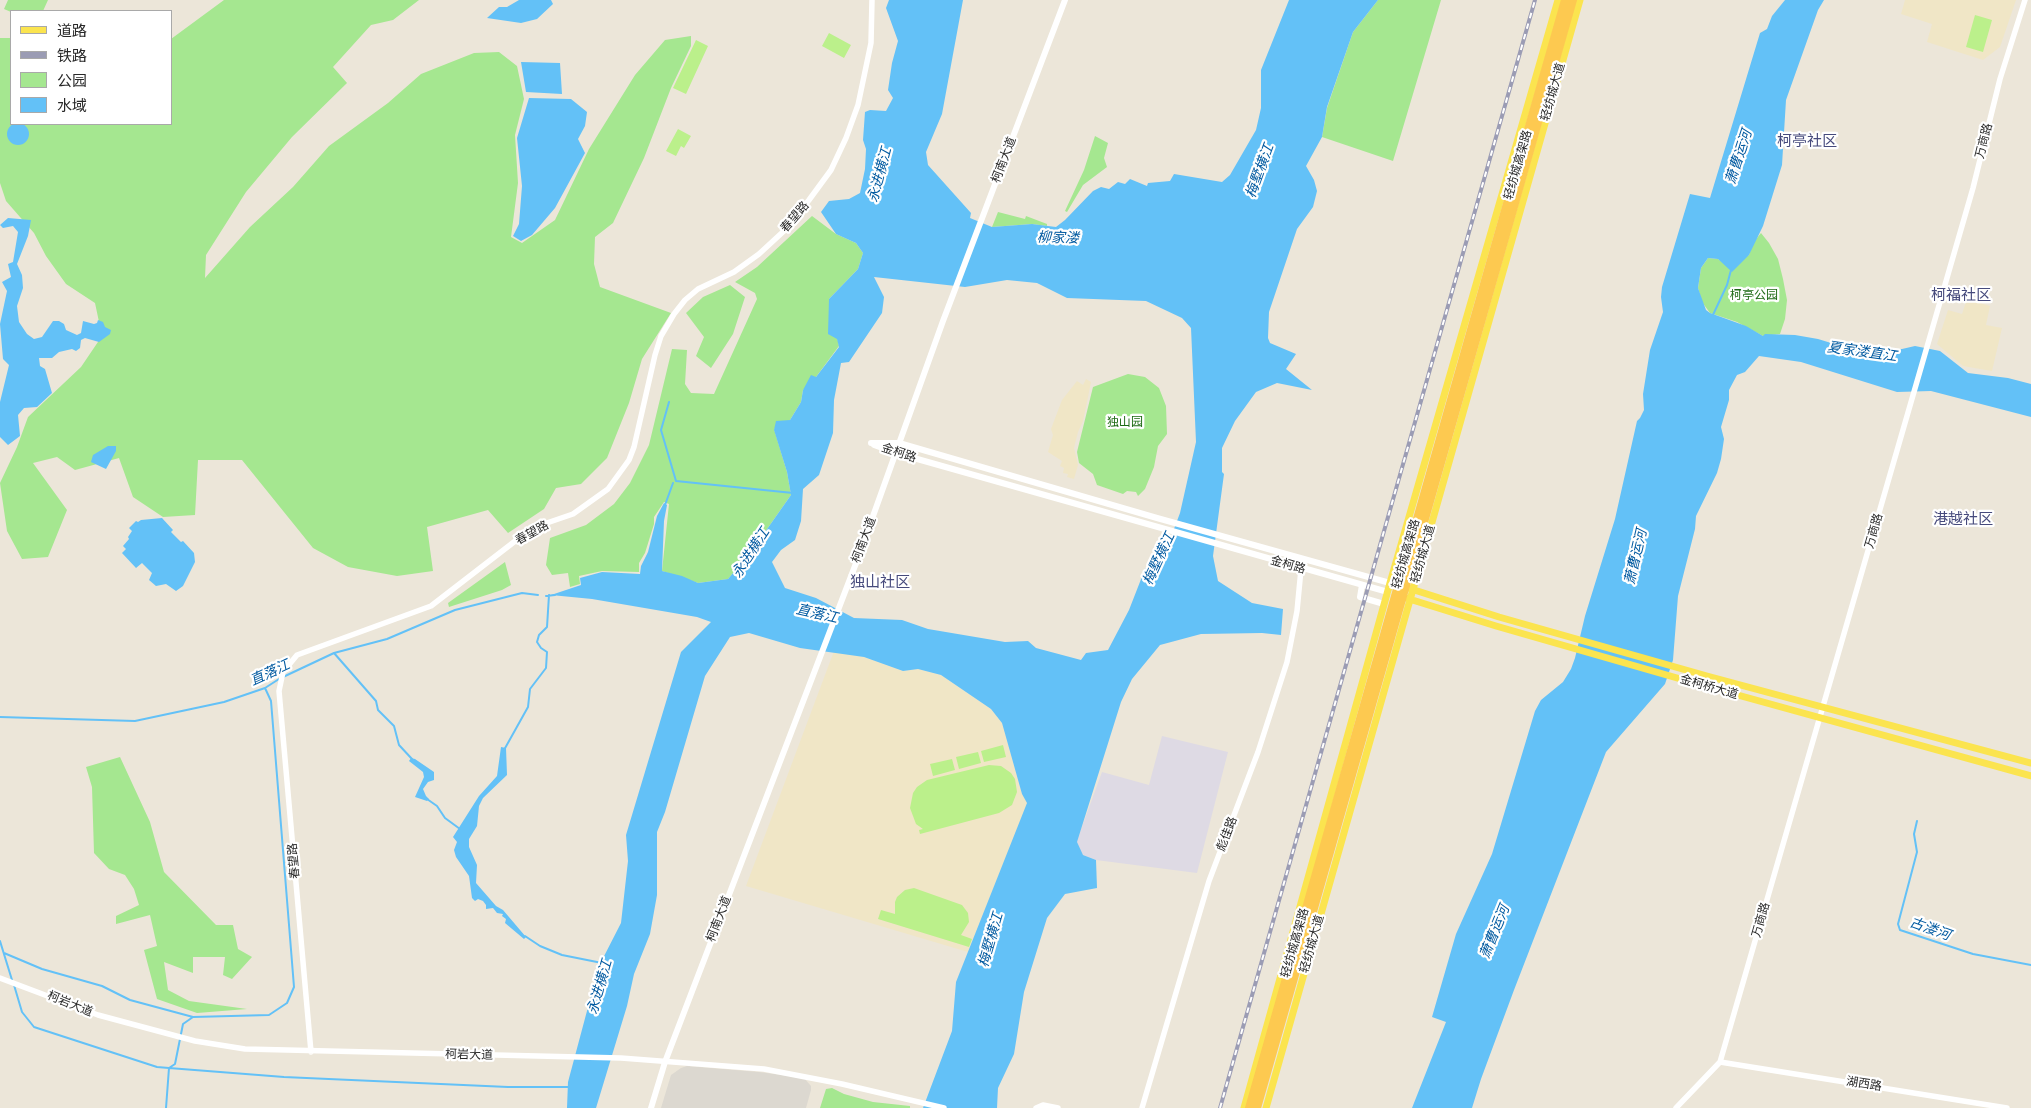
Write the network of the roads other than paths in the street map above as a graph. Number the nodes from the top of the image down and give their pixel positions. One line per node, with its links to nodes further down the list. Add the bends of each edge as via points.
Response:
1 (872, 0): 23 (street, 春望路, via 871,43 860,98 830,170 810,200 759,254 734,272 698,288 674,314 661,336 655,355 634,447 629,460 608,489 573,514 523,535 431,606 297,655 283,673 279,691)
2 (1065, 0): 8 (main road, 柯南大道)
3 (1558, 0): 12 (main road, 轻纺城大道)
4 (1564, 0): 32 (highway, 轻纺城高架路)
5 (1573, 0): 33 (highway, 轻纺城高架路)
6 (1580, 0): 14 (main road, 轻纺城大道)
7 (2025, 0): 18 (street, 万商路)
8 (899, 444): 9 (main road, 柯南大道); 9 (main road, 金柯路, via 871,443); 10 (main road, 金柯路)
9 (896, 454): 11 (main road, 金柯路); 24 (main road, 柯南大道)
10 (1302, 559): 11 (street, 彪佳路); 12 (main road, 金柯路)
11 (1302, 569): 13 (main road, 金柯路); 30 (street, 彪佳路, via 1287,662 1258,752 1209,881)
12 (1390, 583): 14 (main road, 金柯桥大道); 15 (main road, 轻纺城大道)
13 (1362, 585): 15 (main road, 金柯路); 17 (main road, via 1360,597)
14 (1413, 589): 16 (main road, 轻纺城大道); 18 (main road, 金柯桥大道, via 1556,634)
15 (1388, 592): 16 (main road, 金柯桥大道); 17 (main road, 轻纺城大道)
16 (1410, 599): 19 (main road, 金柯桥大道); 34 (main road, 轻纺城大道)
17 (1384, 604): 31 (main road, 轻纺城大道)
18 (1823, 708): 19 (street, 万商路); 20 (main road, 金柯桥大道)
19 (1820, 718): 21 (main road, 金柯桥大道); 25 (street, 万商路)
20 (2031, 763)
21 (2031, 776)
22 (0, 978): 23 (street, 柯岩大道, via 98,1015 161,1033 245,1049)
23 (311, 1052): 24 (street, 柯岩大道, via 574,1056)
24 (665, 1062): 26 (main road, 柯南大道); 27 (street, 柯岩大道, via 764,1069)
25 (1720, 1062): 35 (street); 36 (street, 湖西路)
26 (651, 1108)
27 (944, 1108)
28 (1036, 1108): 29 (street, via 1043,1105)
29 (1058, 1108)
30 (1142, 1108)
31 (1244, 1108)
32 (1248, 1108)
33 (1257, 1108)
34 (1266, 1108)
35 (1676, 1108)
36 (2007, 1108)

